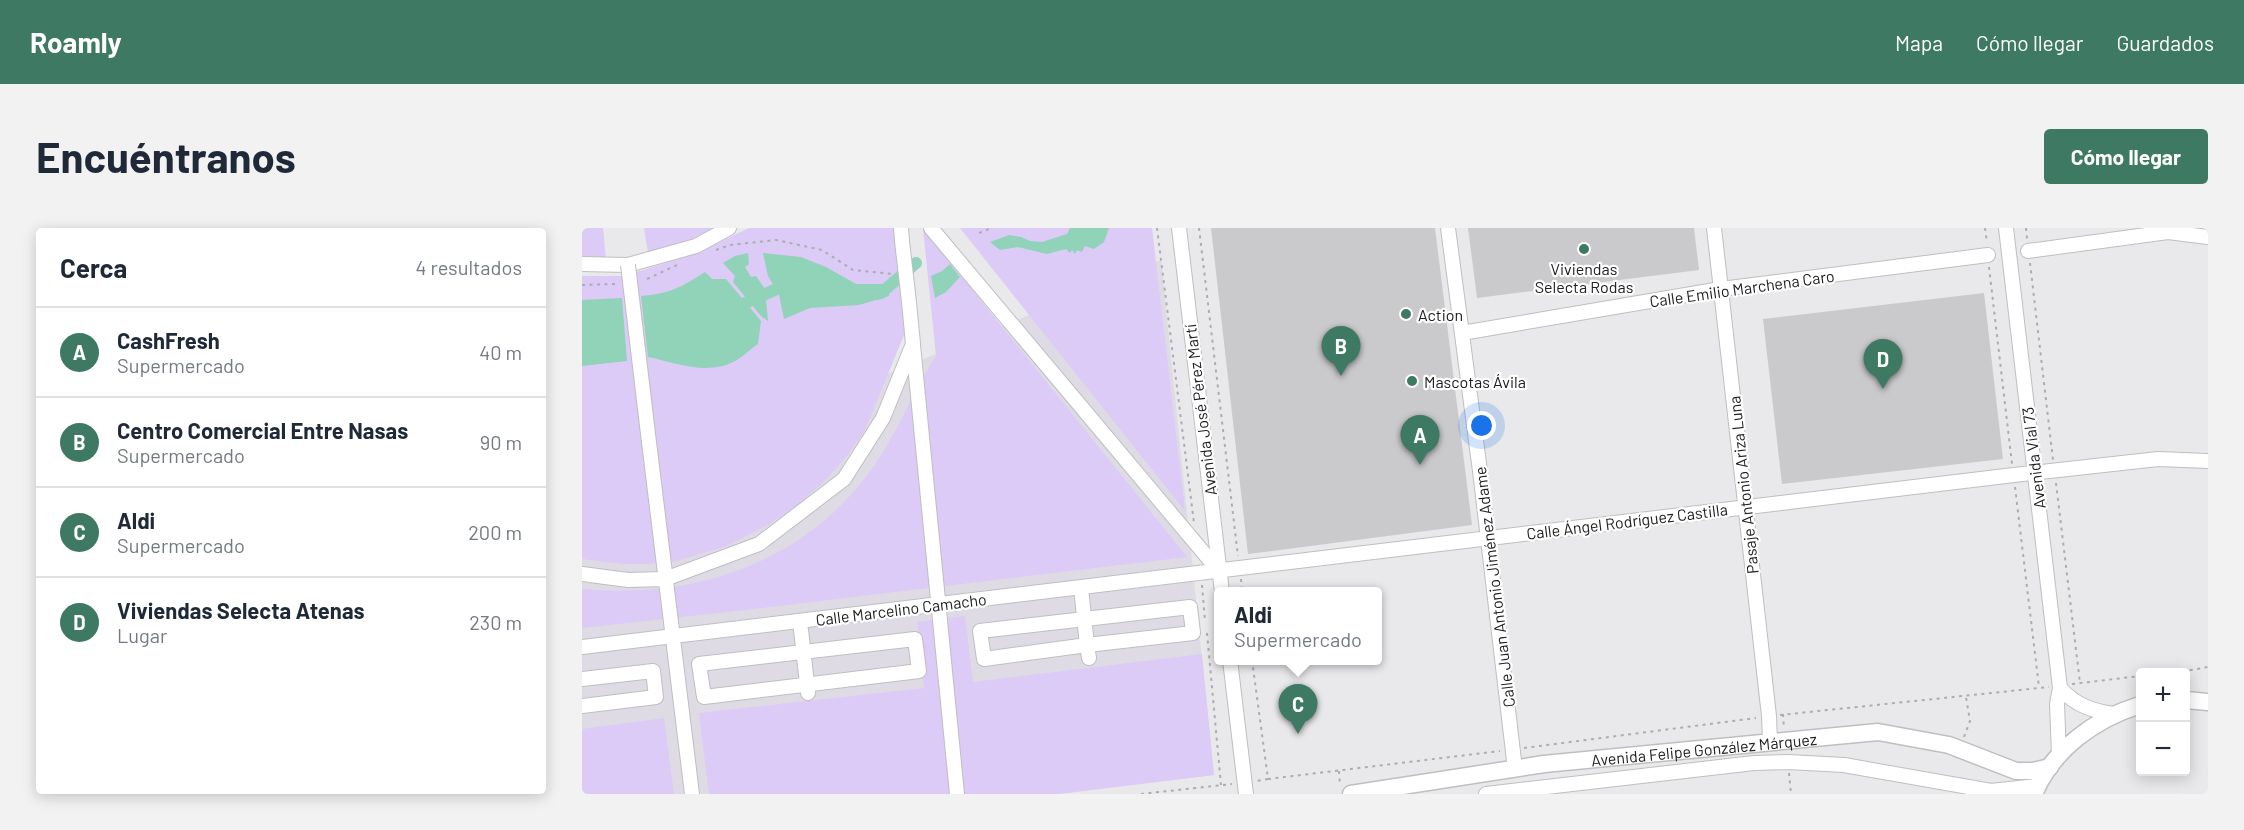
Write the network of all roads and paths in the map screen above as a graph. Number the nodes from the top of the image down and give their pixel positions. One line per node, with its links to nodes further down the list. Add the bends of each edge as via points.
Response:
1 (729, 228): 20 (street, via 696,246)
2 (932, 228): 36 (street)
3 (991, 228): 12 (path)
4 (1157, 228): 36 (path)
5 (1179, 228): 38 (street, Avenida José Pérez Martí)
6 (1199, 228): 37 (path)
7 (1448, 228): 26 (street, Calle Juan Antonio Jiménez Adame)
8 (1714, 228): 25 (street, Pasaje Antonio Ariza Luna)
9 (1985, 228): 17 (path)
10 (2006, 228): 31 (street, Avenida Vial 73)
11 (2026, 228): 15 (path)
12 (979, 233)
13 (901, 235): 27 (street, bridge)
14 (2208, 237): 15 (street, via 2168,232)
15 (2028, 251): 29 (path)
16 (710, 253): 21 (path, via 730,245 776,240 822,250 854,270)
17 (1988, 255): 25 (street, Calle Emilio Marchena Caro); 30 (path)
18 (582, 264): 20 (street)
19 (680, 264): 22 (path)
20 (627, 265): 41 (street, bridge)
21 (900, 274)
22 (647, 279)
23 (617, 284): 24 (path)
24 (582, 285)
25 (1721, 288): 26 (street, Calle Emilio Marchena Caro); 34 (street, Pasaje Antonio Ariza Luna)
26 (1462, 333): 35 (street, Calle Juan Antonio Jiménez Adame)
27 (913, 344): 41 (street, via 883,418 844,479 759,544); 45 (street)
28 (2208, 461): 31 (street, Calle Ángel Rodríguez Castilla, via 2158,459)
29 (2054, 462)
30 (2013, 468)
31 (2034, 473): 34 (street, Calle Ángel Rodríguez Castilla); 60 (street, Avenida Vial 73)
32 (2056, 478): 59 (path)
33 (2014, 482): 62 (path)
34 (1746, 507): 35 (street, Calle Ángel Rodríguez Castilla); 67 (street, Pasaje Antonio Ariza Luna)
35 (1487, 537): 37 (street, Calle Ángel Rodríguez Castilla); 70 (street, Calle Juan Antonio Jiménez Adame)
36 (1197, 544): 38 (street)
37 (1239, 569): 38 (street, Calle Ángel Rodríguez Castilla); 43 (path)
38 (1220, 571): 40 (street, Calle Marcelino Camacho); 42 (street, Avenida José Pérez Martí)
39 (582, 574): 41 (street, via 628,580)
40 (1200, 574): 44 (street, Calle Marcelino Camacho); 48 (path)
41 (665, 579): 50 (street)
42 (1222, 587)
43 (1241, 587)
44 (1081, 588): 45 (street, Calle Marcelino Camacho); 46 (street)
45 (939, 604): 47 (street, Calle Marcelino Camacho); 78 (street)
46 (1084, 620): 53 (street); 53 (street, via 980,632 984,659); 53 (street, via 1190,607 1193,633)
47 (800, 621): 50 (street, Calle Marcelino Camacho); 52 (street)
48 (1206, 621)
49 (1207, 633): 75 (path)
50 (672, 636): 51 (street, Calle Marcelino Camacho); 77 (street)
51 (582, 647)
52 (803, 652): 61 (street); 61 (street, via 699,664 704,697); 61 (street, via 915,639 919,671)
53 (1088, 652)
54 (1231, 665): 79 (street)
55 (2208, 667): 56 (path)
56 (2190, 670)
57 (2136, 676): 59 (path)
58 (582, 679): 64 (street, via 653,671 656,697)
59 (2080, 683): 60 (path)
60 (2060, 686): 62 (path); 66 (street, via 2081,706); 71 (street, Avenida Vial 73)
61 (808, 688)
62 (2039, 688): 63 (path)
63 (1966, 696): 67 (path); 68 (path, via 1970,721)
64 (582, 706)
65 (2136, 706): 66 (main road)
66 (2114, 714): 71 (main road, via 2085,732)
67 (1769, 716): 69 (street, Pasaje Antonio Ariza Luna); 70 (path)
68 (1963, 741)
69 (1770, 742): 71 (main road, Avenida Felipe González Márquez, via 1878,732 1949,745 2016,771 2032,771); 72 (main road, Avenida Felipe González Márquez)
70 (1513, 749): 72 (street, Calle Juan Antonio Jiménez Adame); 73 (path)
71 (2054, 762): 76 (main road)
72 (1515, 769): 81 (main road, Avenida Felipe González Márquez)
73 (1339, 771): 74 (path); 80 (path)
74 (1268, 779)
75 (1221, 785)
76 (2036, 790): 82 (street, via 1991,791 1844,765 1788,762)
77 (692, 794)
78 (957, 794)
79 (1246, 794)
80 (1341, 794)
81 (1351, 794)
82 (1486, 794)

